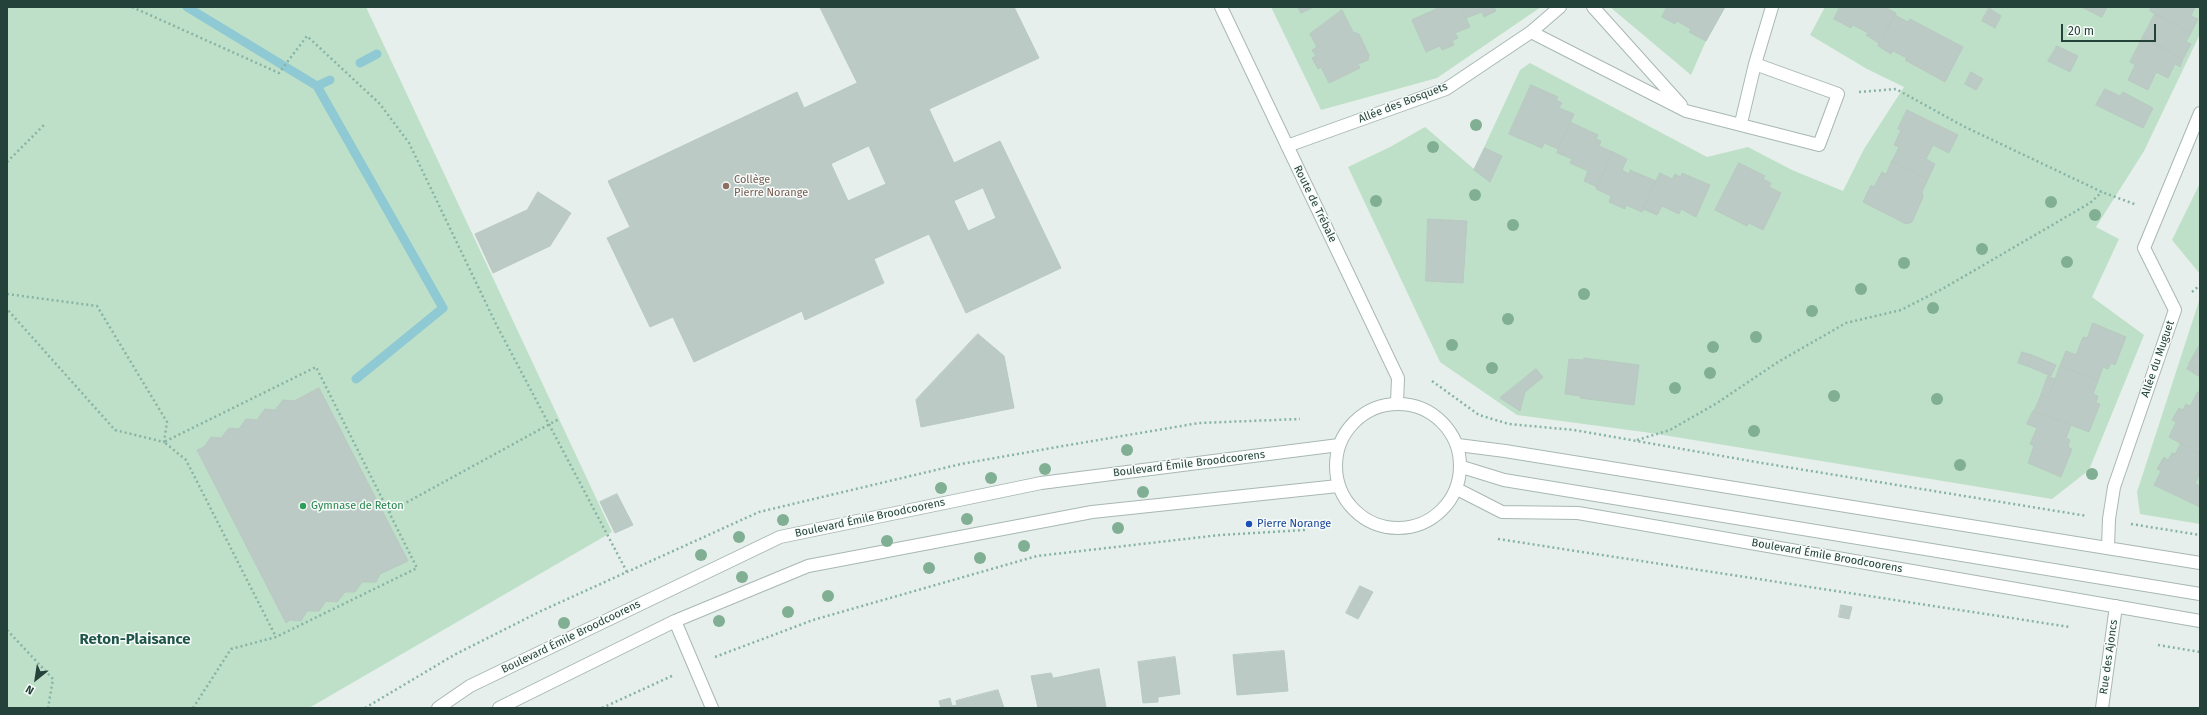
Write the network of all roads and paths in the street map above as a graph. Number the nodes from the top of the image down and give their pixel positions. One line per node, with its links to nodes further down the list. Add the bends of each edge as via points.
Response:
1 (132, 7): 22 (path, via 279,73 307,36 380,104 409,144 496,324)
2 (1221, 7): 13 (street, Route de Trébale)
3 (1560, 7): 6 (street, Allée des Bosquets)
4 (1593, 7): 9 (street)
5 (1772, 7): 7 (street)
6 (1531, 32): 9 (street); 13 (street, Allée des Bosquets, via 1446,88)
7 (1755, 64): 8 (street); 12 (street)
8 (1838, 94): 12 (street, via 1819,145); 15 (path, via 1896,89 1963,126)
9 (1686, 110): 12 (street)
10 (2200, 113): 16 (street, Allée du Muguet)
11 (45, 124): 14 (path)
12 (1741, 124)
13 (1287, 146): 20 (street, Route de Trébale, via 1398,378)
14 (7, 162)
15 (2102, 192): 16 (path); 23 (path, via 2090,203 1944,288 1901,310 1846,323 1778,362 1717,403 1670,430)
16 (2158, 212): 31 (street, Allée du Muguet, via 2144,248 2175,310 2114,487)
17 (7, 294): 24 (path, via 97,306 167,422)
18 (7, 309): 24 (path, via 115,430)
19 (1432, 380): 23 (path, via 1479,416 1509,424 1574,430)
20 (1397, 403): 25 (street, via 1384,405 1364,414 1348,429); 26 (street, via 1429,411 1448,427)
21 (559, 419): 22 (path)
22 (549, 426): 30 (path); 37 (path)
23 (1637, 440): 31 (path, via 2011,505)
24 (164, 442): 30 (path, via 316,367); 44 (path, via 186,460)
25 (1339, 445): 28 (street, via 1336,470); 50 (street, Boulevard Émile Broodcoorens, via 1041,483 780,537 470,686)
26 (1458, 445): 27 (street); 35 (street)
27 (1462, 467): 29 (street); 38 (street, via 1504,480)
28 (1338, 486): 29 (street, via 1350,507 1374,525 1400,529 1425,524 1443,511); 40 (street, via 1092,512 808,566)
29 (1457, 489): 39 (street, Boulevard Émile Broodcoorens, via 1502,512 1578,513)
30 (389, 512): 44 (path, via 417,568)
31 (2109, 519): 33 (path); 35 (street, Allée du Muguet)
32 (1305, 530): 47 (path, via 1212,536 1037,556 813,620)
33 (2200, 535)
34 (1498, 539): 42 (path)
35 (2108, 547): 36 (street)
36 (2200, 562)
37 (627, 572)
38 (2200, 594)
39 (2116, 606): 41 (street, Boulevard Émile Broodcoorens); 54 (street, Rue des Ajoncs)
40 (675, 621): 47 (street); 51 (street)
41 (2200, 621)
42 (2070, 627)
43 (7, 630): 48 (path, via 53,679)
44 (276, 637): 49 (path, via 231,649)
45 (2158, 645): 46 (path)
46 (2200, 652)
47 (694, 664): 52 (path); 53 (street)
48 (48, 708)
49 (193, 708)
50 (438, 708)
51 (499, 708)
52 (602, 708)
53 (712, 708)
54 (2102, 708)

